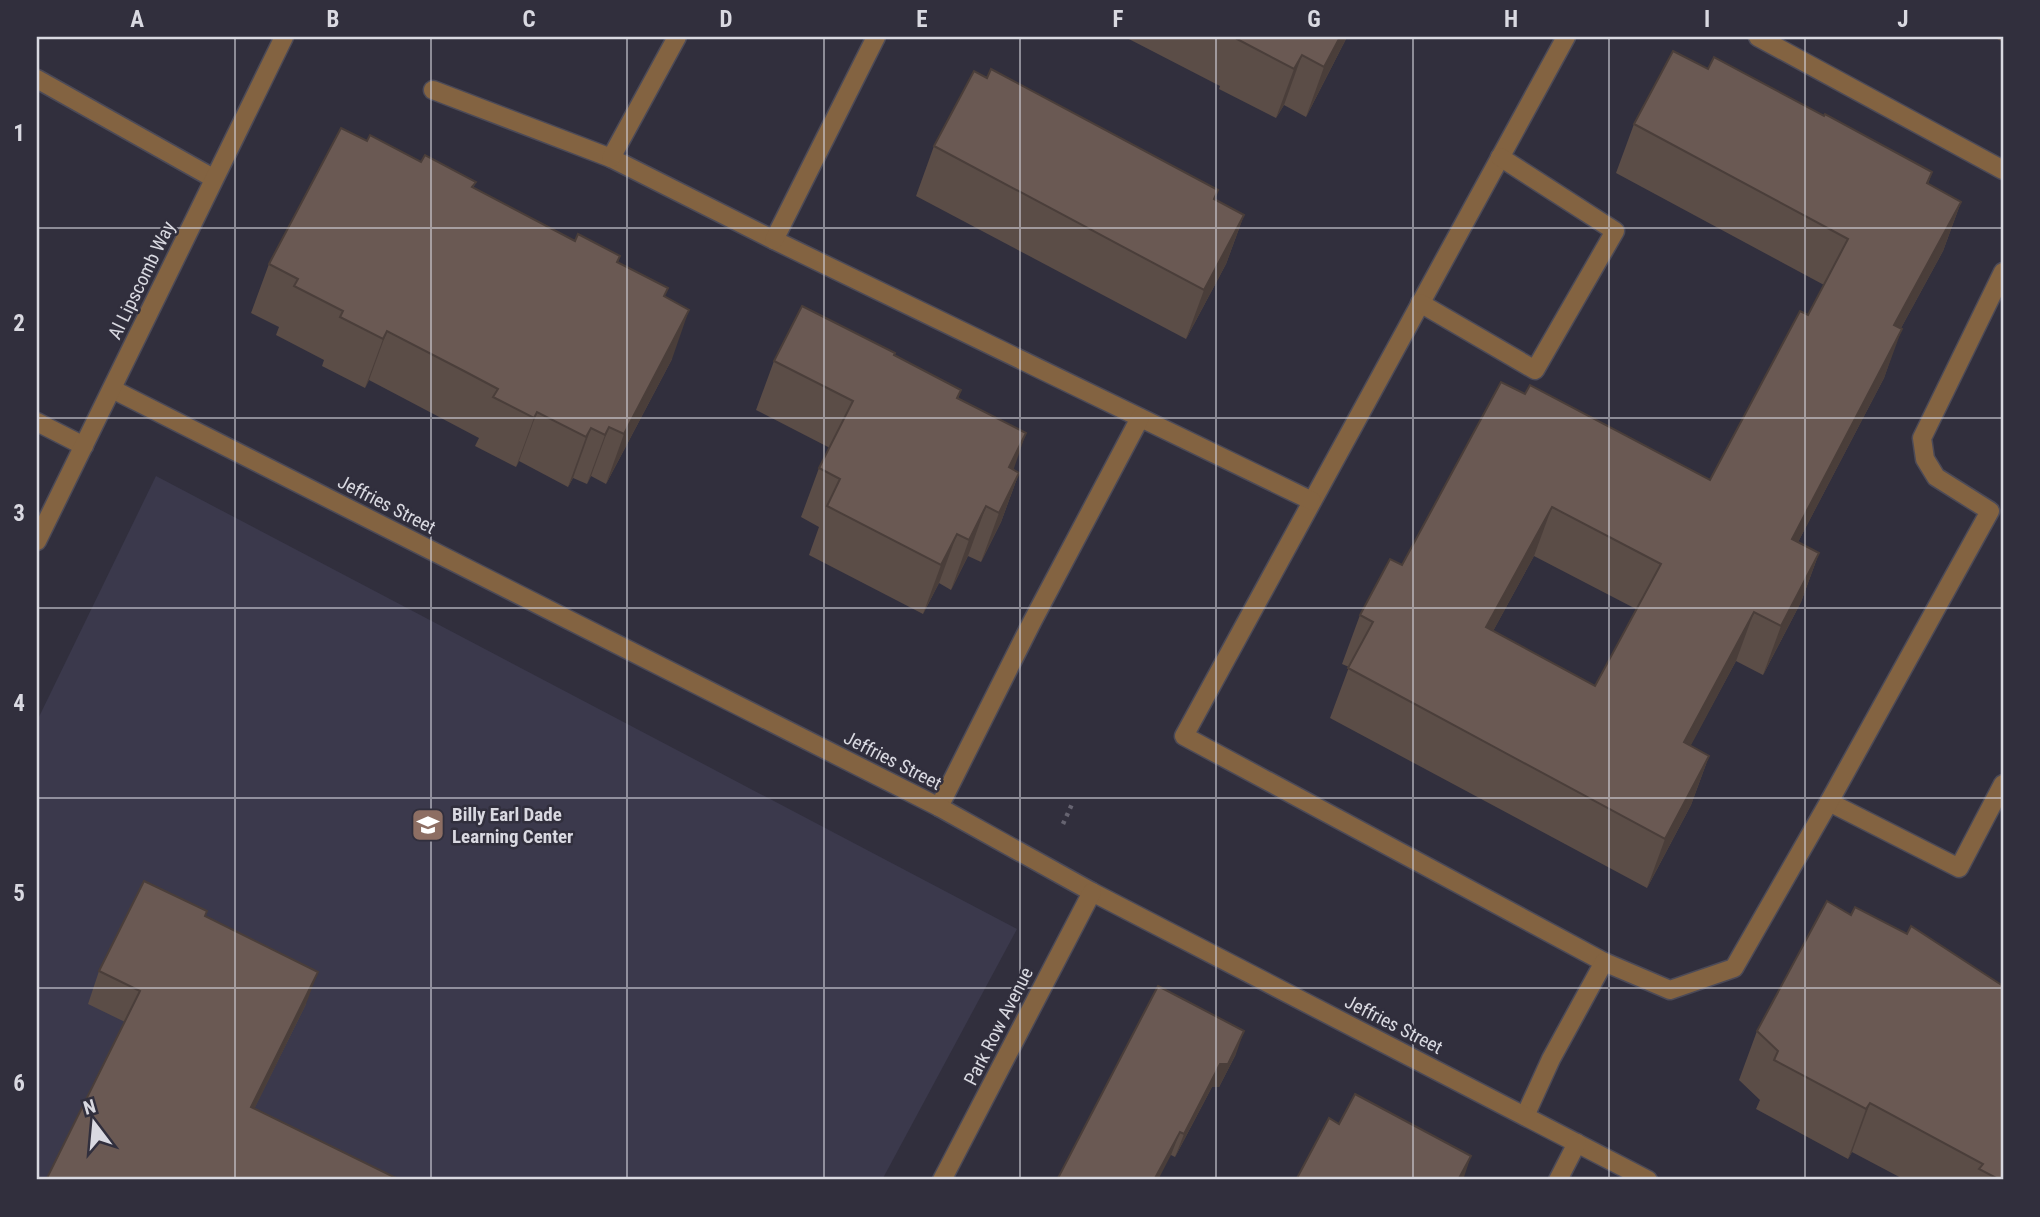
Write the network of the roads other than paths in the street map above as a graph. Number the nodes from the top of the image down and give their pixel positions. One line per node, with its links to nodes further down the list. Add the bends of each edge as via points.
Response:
1 (284, 37): 11 (street, Al Lipscomb Way)
2 (677, 37): 9 (street)
3 (876, 37): 12 (street)
4 (1566, 37): 8 (street)
5 (1758, 37): 10 (street)
6 (37, 79): 11 (street)
7 (433, 90): 9 (street)
8 (1500, 157): 14 (street); 14 (street, via 1615,231 1535,370)
9 (611, 158): 12 (street)
10 (2003, 170)
11 (213, 178): 15 (street, Al Lipscomb Way)
12 (774, 240): 16 (street)
13 (2003, 271): 20 (street, via 1922,438 1925,458 1936,477)
14 (1420, 303): 19 (street)
15 (112, 389): 18 (street, Al Lipscomb Way); 24 (street, Jeffries Street)
16 (1140, 418): 19 (street); 24 (street)
17 (37, 422): 18 (street)
18 (84, 446): 21 (street, Al Lipscomb Way)
19 (1312, 501): 26 (street, via 1184,736)
20 (1996, 515): 23 (street)
21 (37, 541)
22 (2003, 784): 23 (street, via 1959,868)
23 (1829, 802): 26 (street, via 1734,968 1670,990)
24 (939, 807): 25 (street, Jeffries Street)
25 (1092, 891): 27 (street, Jeffries Street); 29 (street, Park Row Avenue)
26 (1604, 962): 27 (street)
27 (1525, 1116): 28 (street, Jeffries Street)
28 (1577, 1143): 30 (street); 31 (street, Jeffries Street)
29 (942, 1180)
30 (1558, 1180)
31 (1648, 1180)

